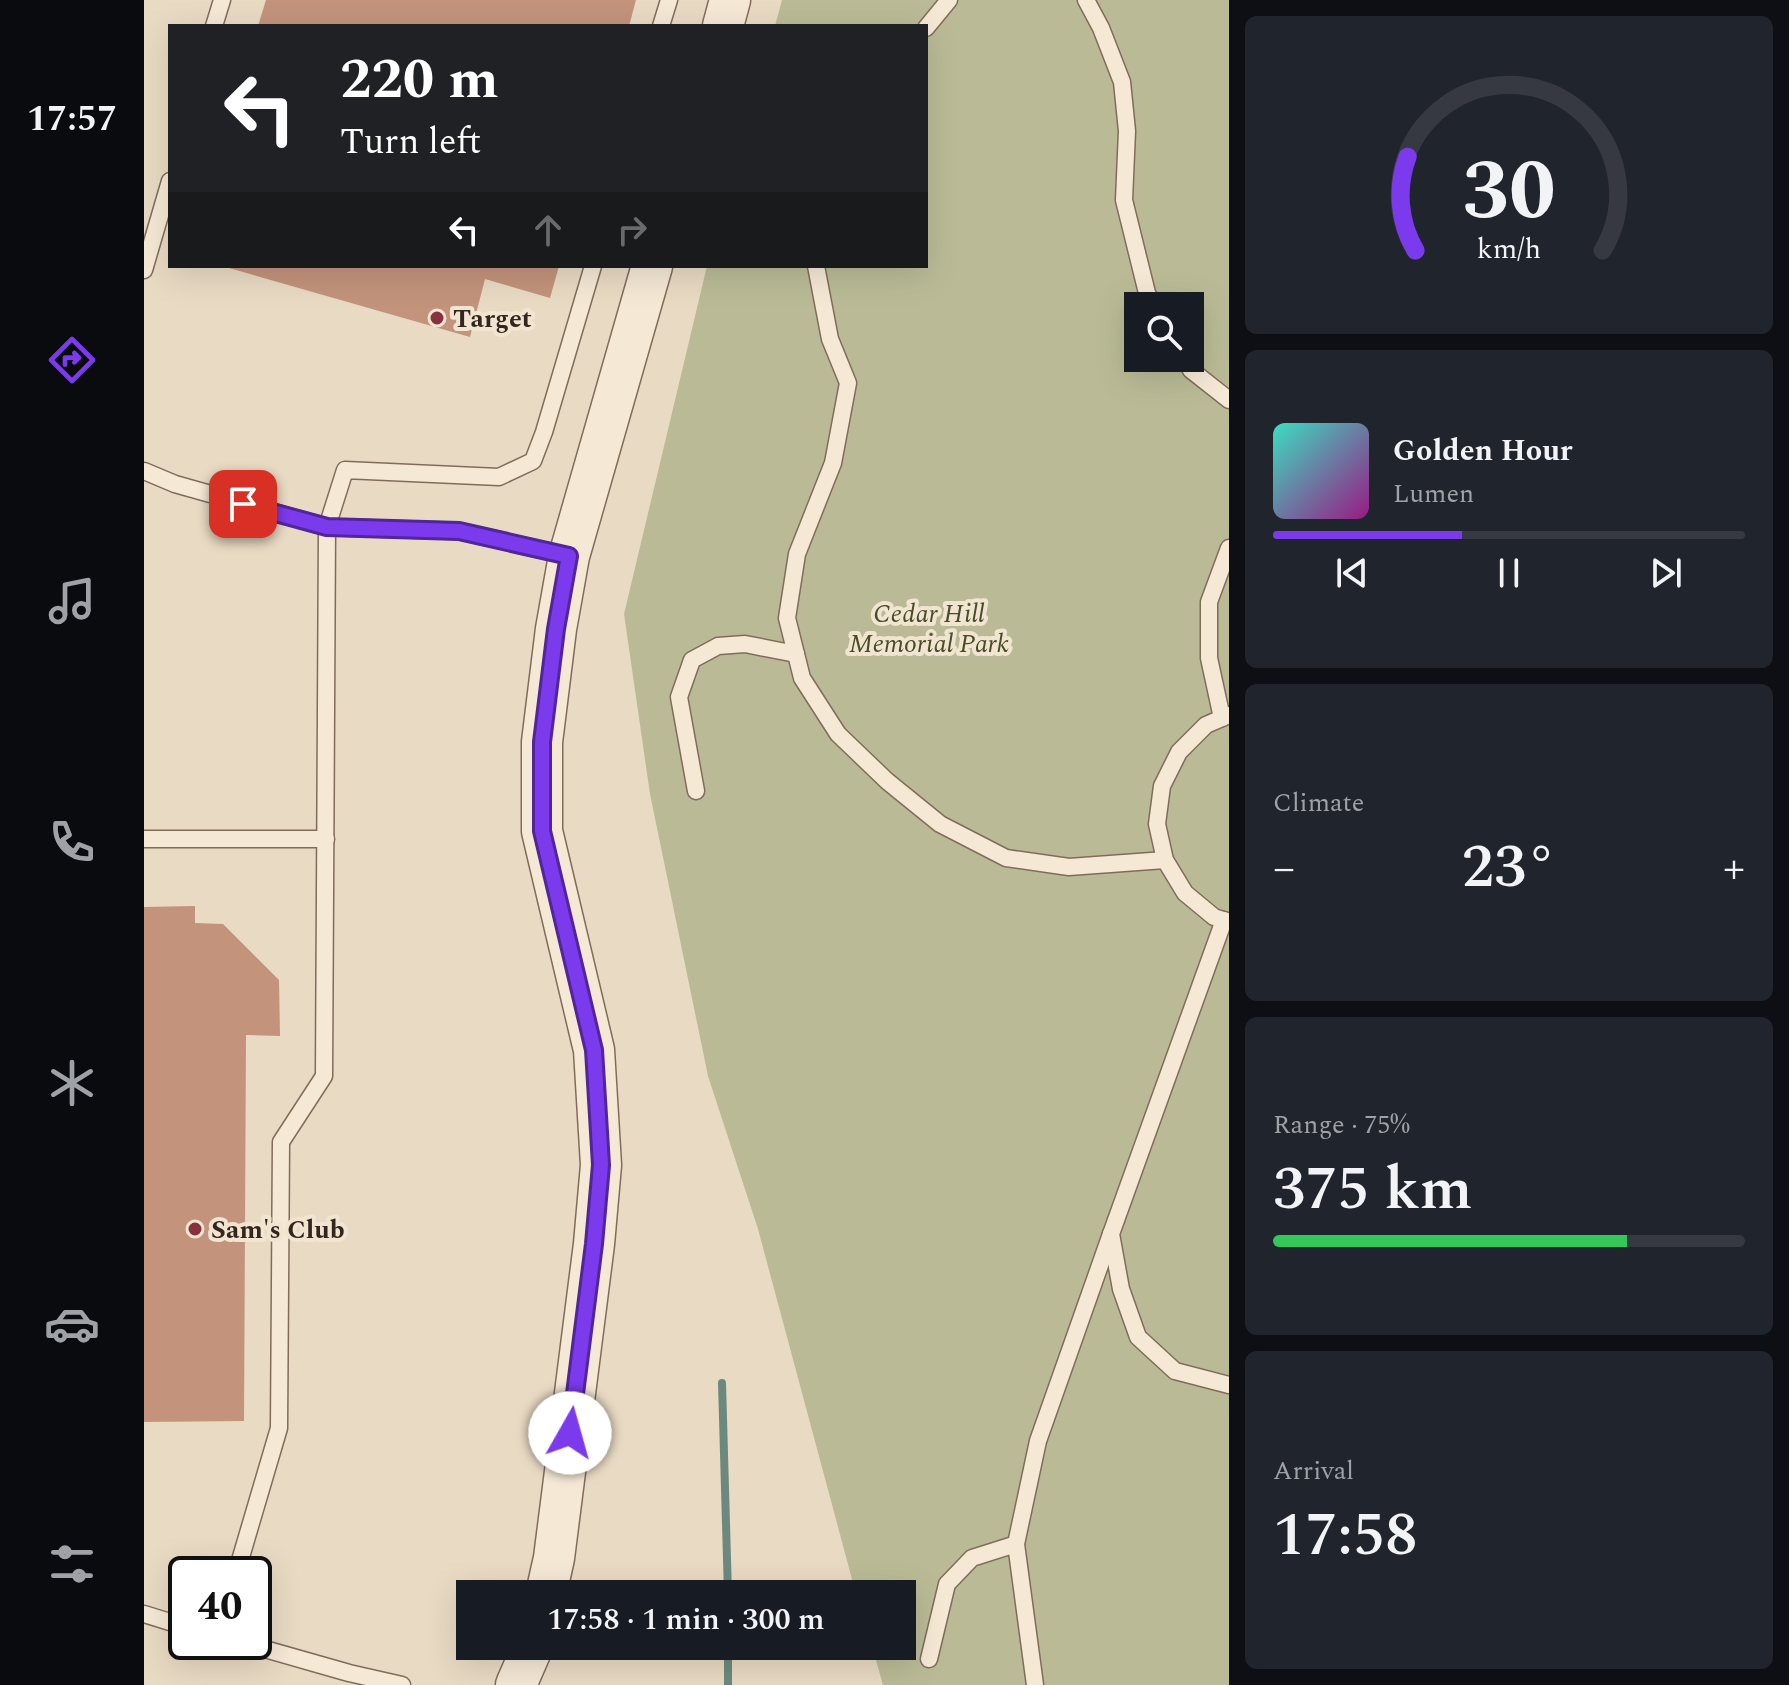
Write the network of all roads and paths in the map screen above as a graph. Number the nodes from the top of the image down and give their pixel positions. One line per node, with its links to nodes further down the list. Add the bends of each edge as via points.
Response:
1 (222, 0): 6 (lane)
2 (669, 0): 7 (lane)
3 (730, 0): 8 (street)
4 (949, 0): 9 (lane)
5 (1086, 0): 15 (lane, via 1122,82 1127,131 1124,200)
6 (215, 24)
7 (662, 24)
8 (724, 24)
9 (928, 26)
10 (168, 188): 14 (lane)
11 (592, 268): 19 (lane, via 533,461 499,477 345,470)
12 (651, 268): 21 (street)
13 (816, 268): 22 (lane, via 830,339 848,383 833,463 797,554 787,618)
14 (144, 270)
15 (1147, 292)
16 (1194, 372): 17 (lane)
17 (1229, 400)
18 (144, 471): 19 (lane)
19 (327, 527): 21 (lane, via 459,531); 26 (lane)
20 (1229, 548): 23 (lane, via 1209,602 1209,658)
21 (569, 556): 33 (street, via 542,742 542,831 594,1050 601,1165)
22 (796, 654): 24 (lane, via 745,644 718,646 692,660 679,697); 27 (lane, via 802,678 838,734 940,824 1006,858 1069,867)
23 (1226, 716): 27 (lane, via 1206,725 1179,752 1162,786 1157,824)
24 (696, 791)
25 (144, 839): 26 (lane)
26 (326, 839): 32 (lane, via 324,1076 281,1142 279,1428)
27 (1165, 860): 28 (lane, via 1185,893)
28 (1226, 921): 29 (lane)
29 (1111, 1234): 30 (lane, via 1121,1289 1138,1337 1175,1371); 31 (lane, via 1038,1441)
30 (1229, 1385)
31 (1016, 1544): 37 (lane, via 972,1558 947,1584); 41 (lane)
32 (241, 1556)
33 (549, 1580)
34 (144, 1614): 35 (lane)
35 (168, 1621)
36 (272, 1651): 39 (lane)
37 (929, 1659)
38 (527, 1660): 40 (street)
39 (402, 1685)
40 (516, 1685)
41 (1035, 1685)

